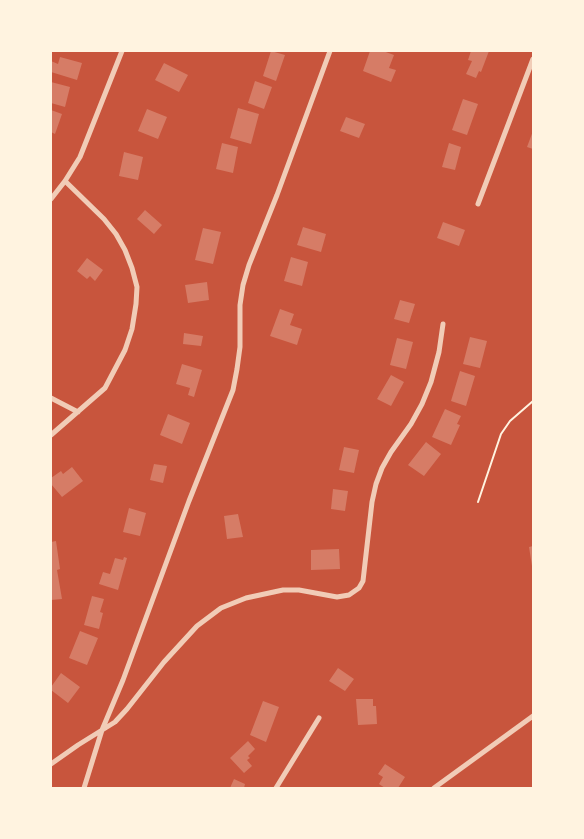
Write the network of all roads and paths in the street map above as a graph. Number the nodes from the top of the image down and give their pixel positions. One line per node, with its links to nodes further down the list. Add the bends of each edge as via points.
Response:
1 (122, 51): 4 (street, via 80,157)
2 (330, 51): 15 (street, via 243,285 240,347 232,390)
3 (533, 59): 6 (street)
4 (66, 181): 5 (street); 10 (street, via 116,234 129,259 137,287 132,329 125,350 105,388)
5 (51, 199)
6 (478, 204)
7 (443, 324): 15 (street, via 439,352 422,404 382,468 376,484 363,581 359,588 349,595 337,597 283,590 246,598 221,608 197,626 127,710)
8 (51, 398): 10 (street)
9 (533, 401): 12 (path, via 510,421 501,434)
10 (78, 412): 11 (street)
11 (51, 435)
12 (478, 502)
13 (533, 716): 19 (street)
14 (319, 718): 18 (street)
15 (102, 730): 16 (street); 17 (street)
16 (51, 764)
17 (84, 788)
18 (276, 788)
19 (434, 788)

